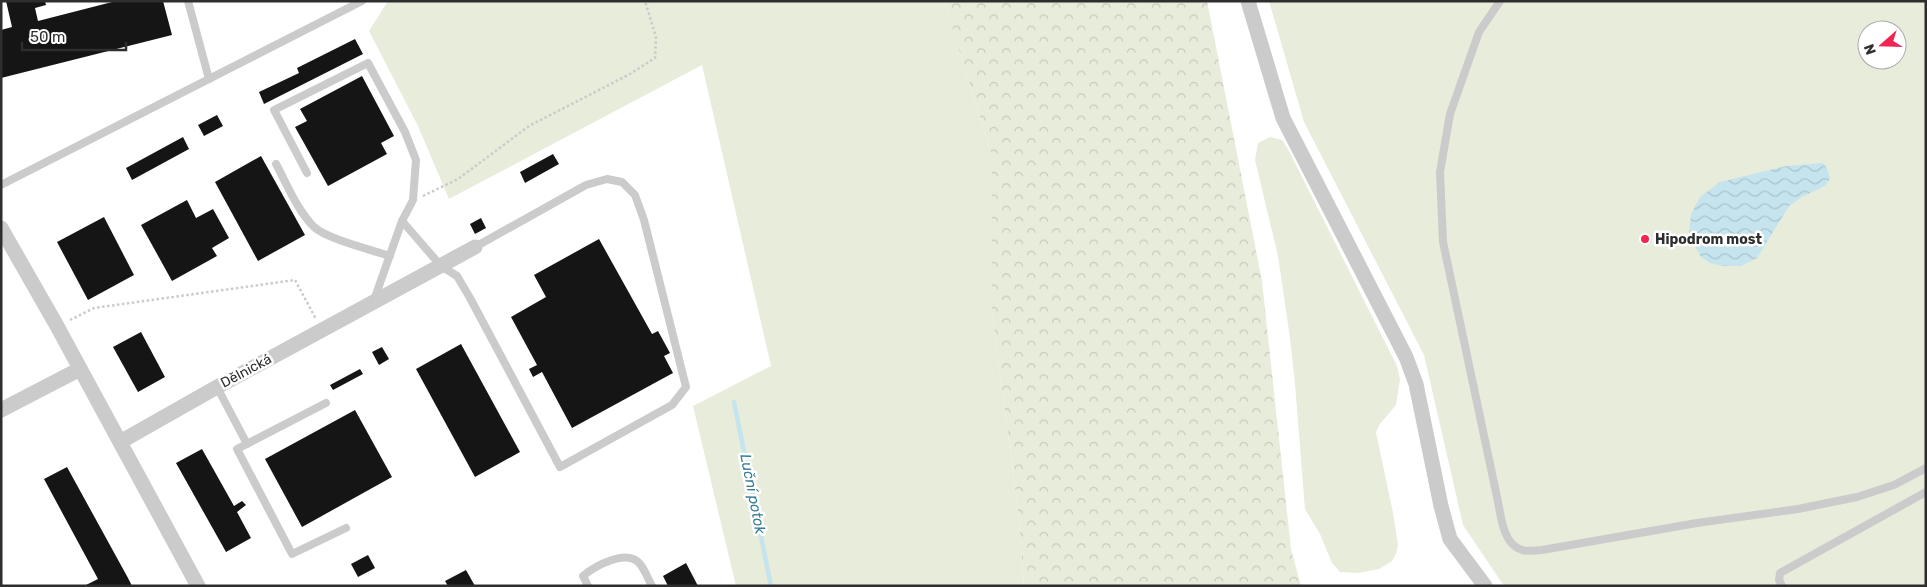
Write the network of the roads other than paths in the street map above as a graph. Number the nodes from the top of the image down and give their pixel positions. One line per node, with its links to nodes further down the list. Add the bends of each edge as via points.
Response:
1 (188, 1): 5 (lane)
2 (1248, 1): 27 (street, via 1283,118 1406,357 1416,384 1450,539)
3 (1500, 1): 21 (lane, via 1480,32 1450,114 1440,172 1444,242 1497,497 1510,543 1522,551 1542,550 1798,508 1857,497 1894,486)
4 (359, 2): 5 (lane)
5 (209, 79): 8 (lane)
6 (276, 164): 12 (lane, via 315,228 344,242)
7 (306, 174): 9 (lane, via 274,110 368,62 416,160 413,200)
8 (1, 185)
9 (402, 221): 12 (lane); 13 (lane)
10 (1, 228): 15 (street)
11 (474, 247): 13 (street, Dělnická); 13 (lane, via 586,185 607,179 622,182 635,195 644,220 686,387 672,406 560,467 457,276)
12 (390, 256): 14 (lane)
13 (441, 266): 14 (street, Dělnická)
14 (374, 302): 16 (street, Dělnická)
15 (80, 368): 18 (street); 19 (street)
16 (217, 387): 19 (street, Dělnická); 20 (lane)
17 (326, 403): 20 (lane)
18 (1, 410)
19 (120, 442): 24 (street)
20 (247, 444): 23 (lane, via 237,449 292,554)
21 (1924, 472)
22 (1926, 492): 28 (lane, via 1780,573)
23 (346, 528)
24 (198, 586)
25 (588, 586): 26 (lane, via 583,576 593,567 610,560 628,558 640,563)
26 (652, 586)
27 (1485, 586)
28 (1782, 586)

